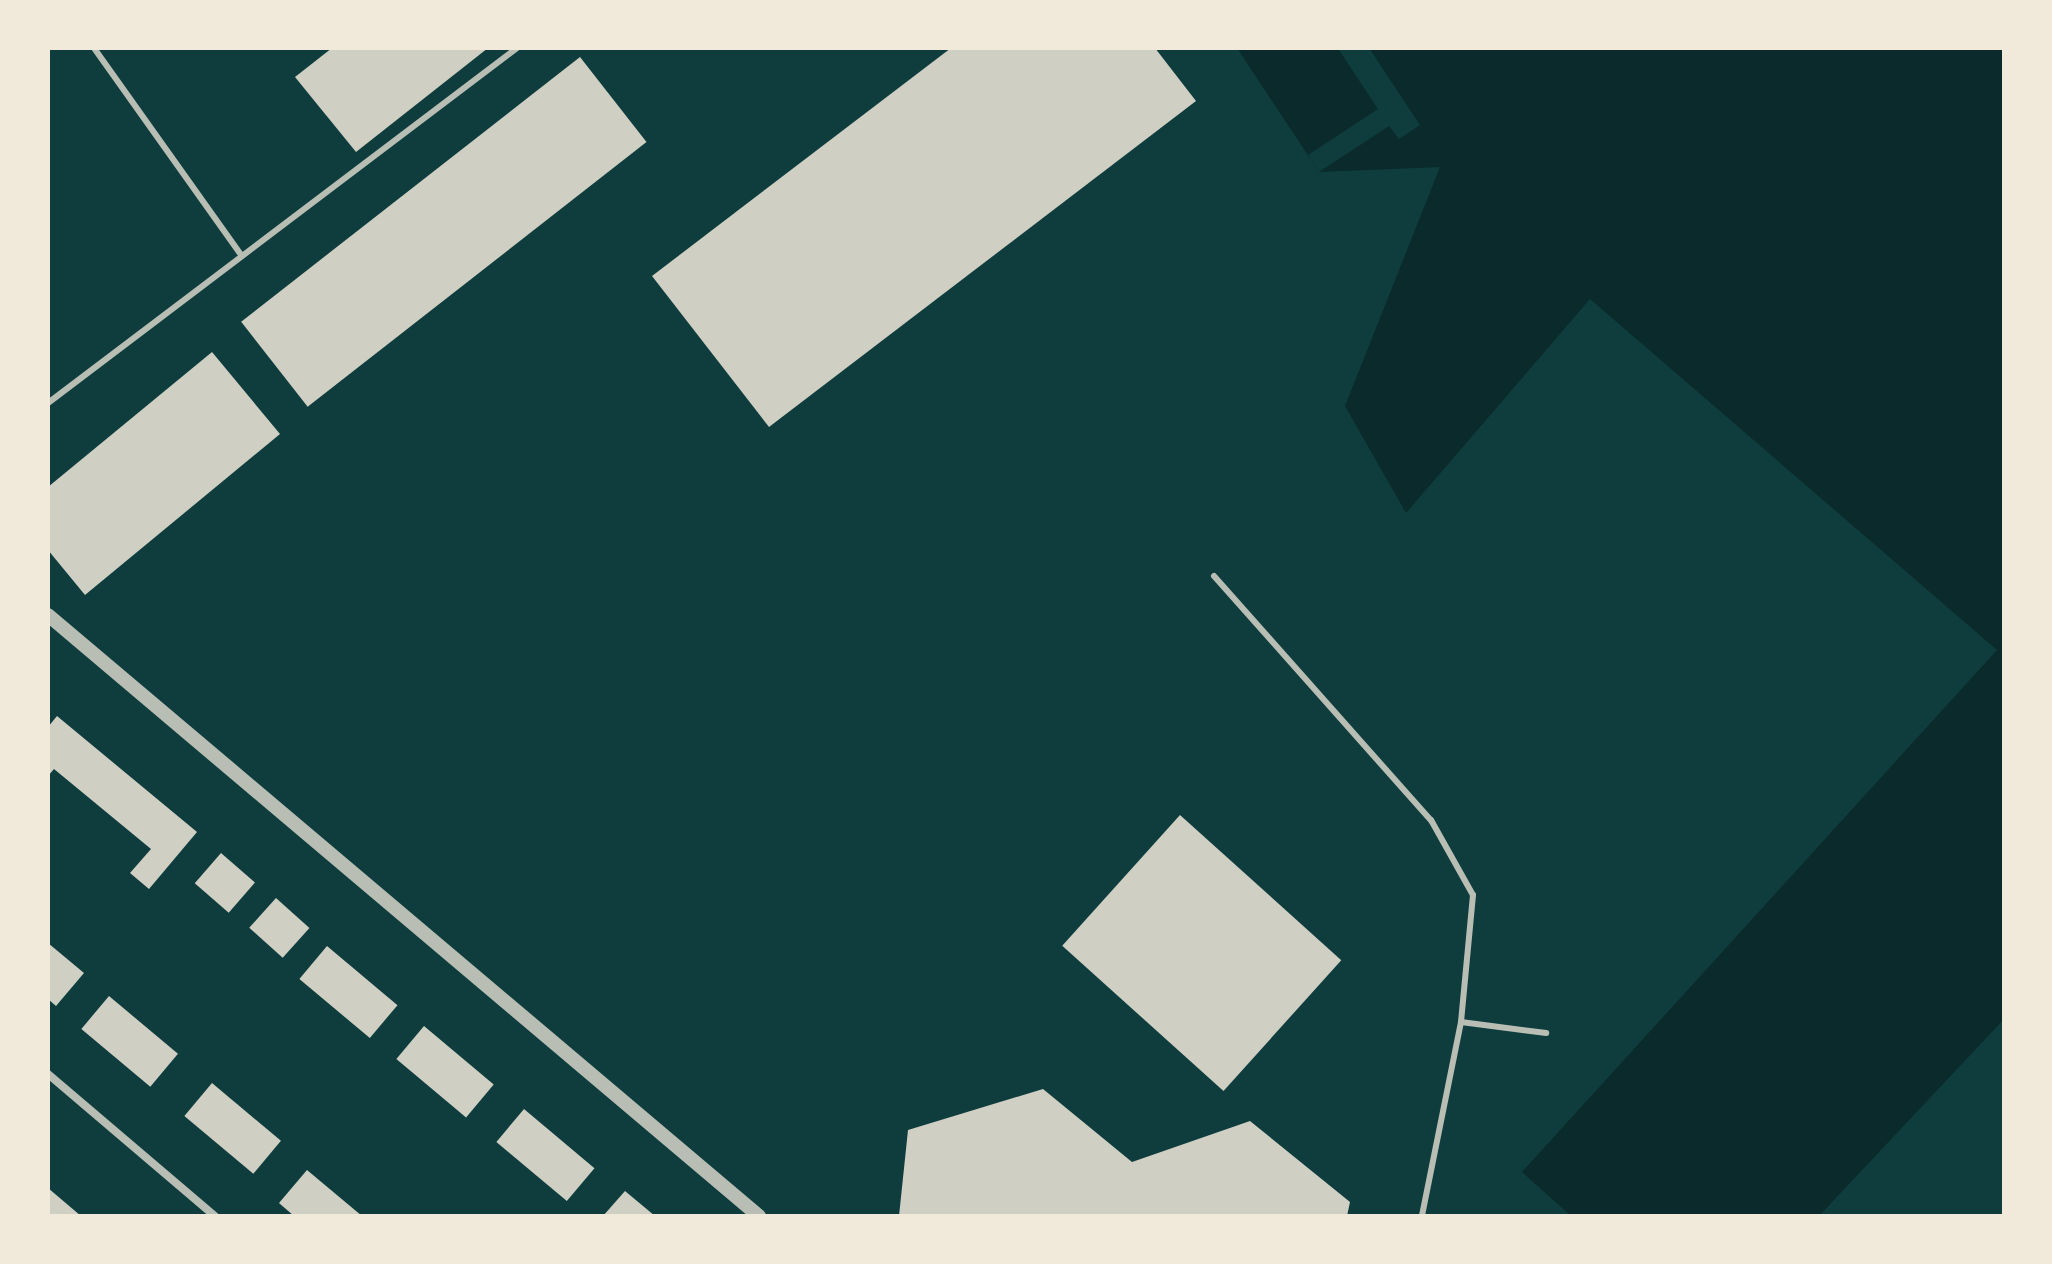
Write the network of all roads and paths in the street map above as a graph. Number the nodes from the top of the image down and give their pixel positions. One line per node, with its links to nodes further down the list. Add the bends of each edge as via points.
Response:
1 (94, 48): 3 (lane)
2 (517, 48): 3 (lane)
3 (242, 256): 4 (lane)
4 (48, 403)
5 (1214, 576): 7 (lane, via 1455,853 1473,895)
6 (48, 615): 11 (street)
7 (1461, 1022): 8 (lane); 12 (lane)
8 (1546, 1033)
9 (48, 1074): 10 (street)
10 (215, 1216)
11 (759, 1216)
12 (1422, 1216)

